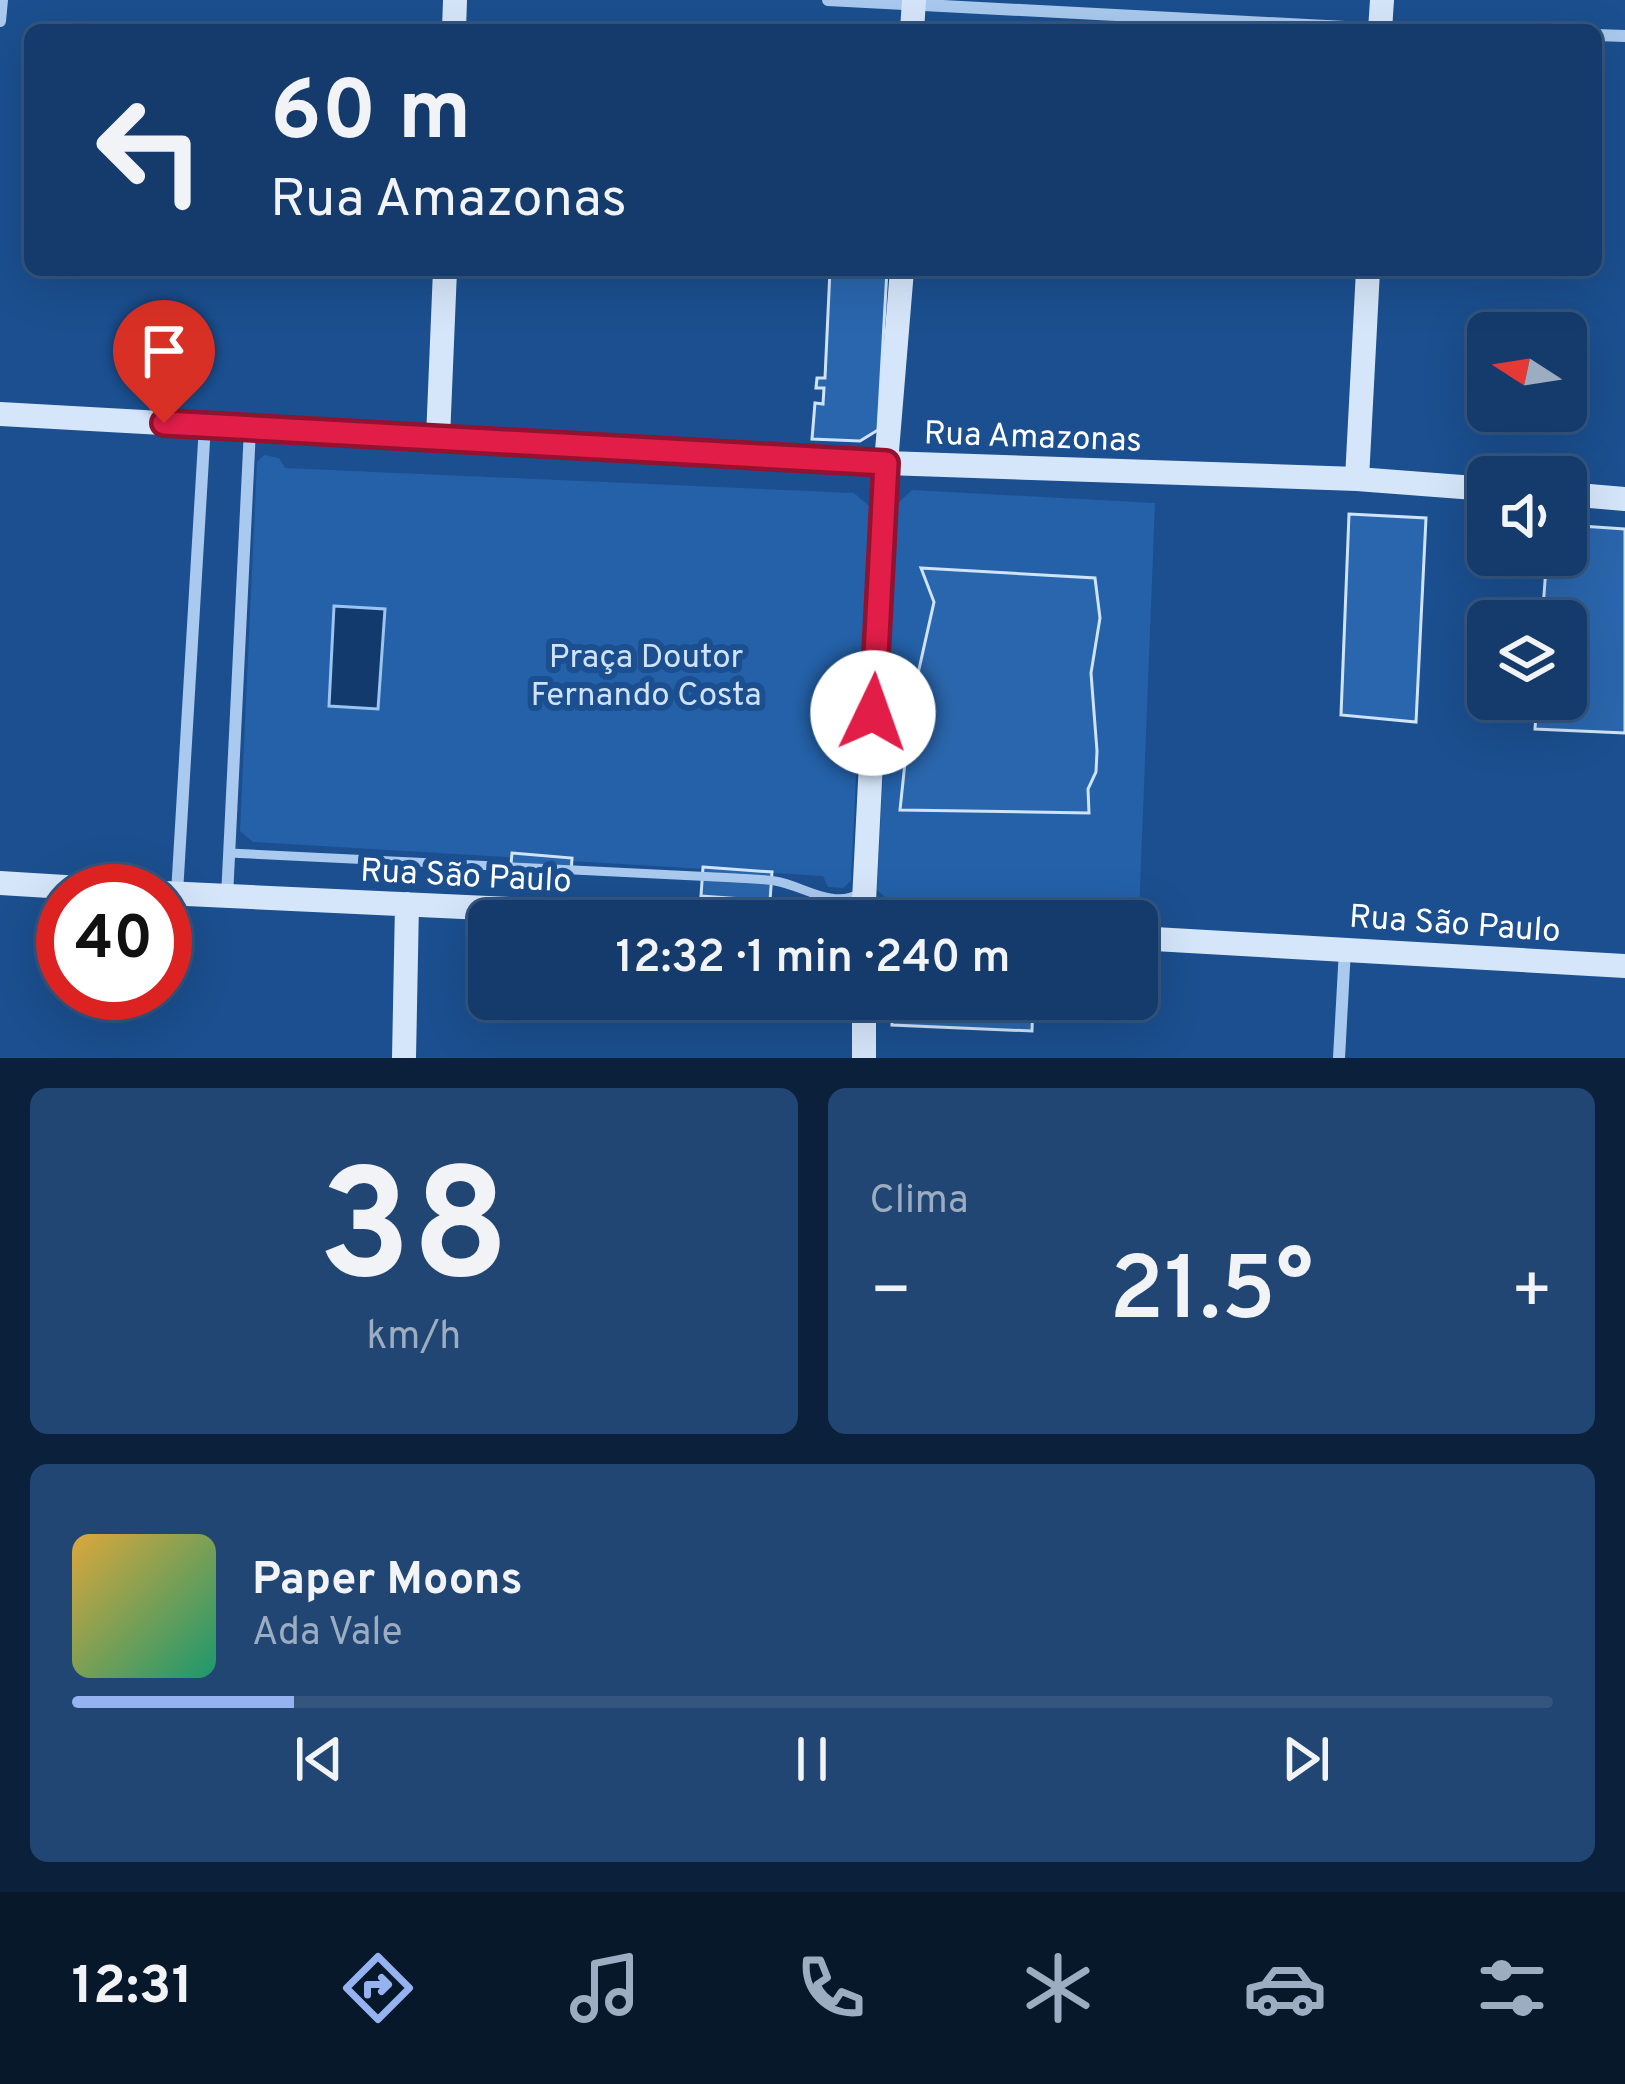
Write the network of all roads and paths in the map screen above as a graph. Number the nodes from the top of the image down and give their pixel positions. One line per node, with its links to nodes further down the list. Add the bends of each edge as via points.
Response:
1 (2, 0): 4 (street)
2 (828, 0): 3 (street)
3 (913, 12): 5 (street)
4 (0, 21)
5 (1224, 24)
6 (445, 276): 12 (main road)
7 (902, 276): 13 (main road)
8 (1368, 276): 14 (main road)
9 (0, 414): 10 (main road, Rua Amazonas)
10 (205, 425): 11 (main road, Rua Amazonas); 19 (street)
11 (250, 428): 12 (main road, Rua Amazonas); 18 (street)
12 (438, 438): 13 (main road, Rua Amazonas)
13 (886, 463): 14 (main road, Rua Amazonas); 22 (main road)
14 (1358, 479): 15 (main road, Rua Amazonas)
15 (1467, 487)
16 (1587, 496): 17 (main road)
17 (1625, 499)
18 (229, 853): 22 (lane, via 780,881 817,896 852,898); 24 (street)
19 (173, 864)
20 (0, 883): 21 (main road)
21 (36, 885)
22 (864, 890): 25 (main road)
23 (192, 894): 24 (main road, Rua São Paulo)
24 (227, 897): 26 (main road, Rua São Paulo)
25 (863, 900)
26 (407, 904): 27 (main road, Rua São Paulo); 32 (main road)
27 (468, 907)
28 (1158, 939): 29 (main road, Rua São Paulo)
29 (1345, 947): 30 (main road, Rua São Paulo); 34 (street)
30 (1625, 966)
31 (864, 1020): 33 (main road)
32 (404, 1058)
33 (864, 1058)
34 (1339, 1058)

